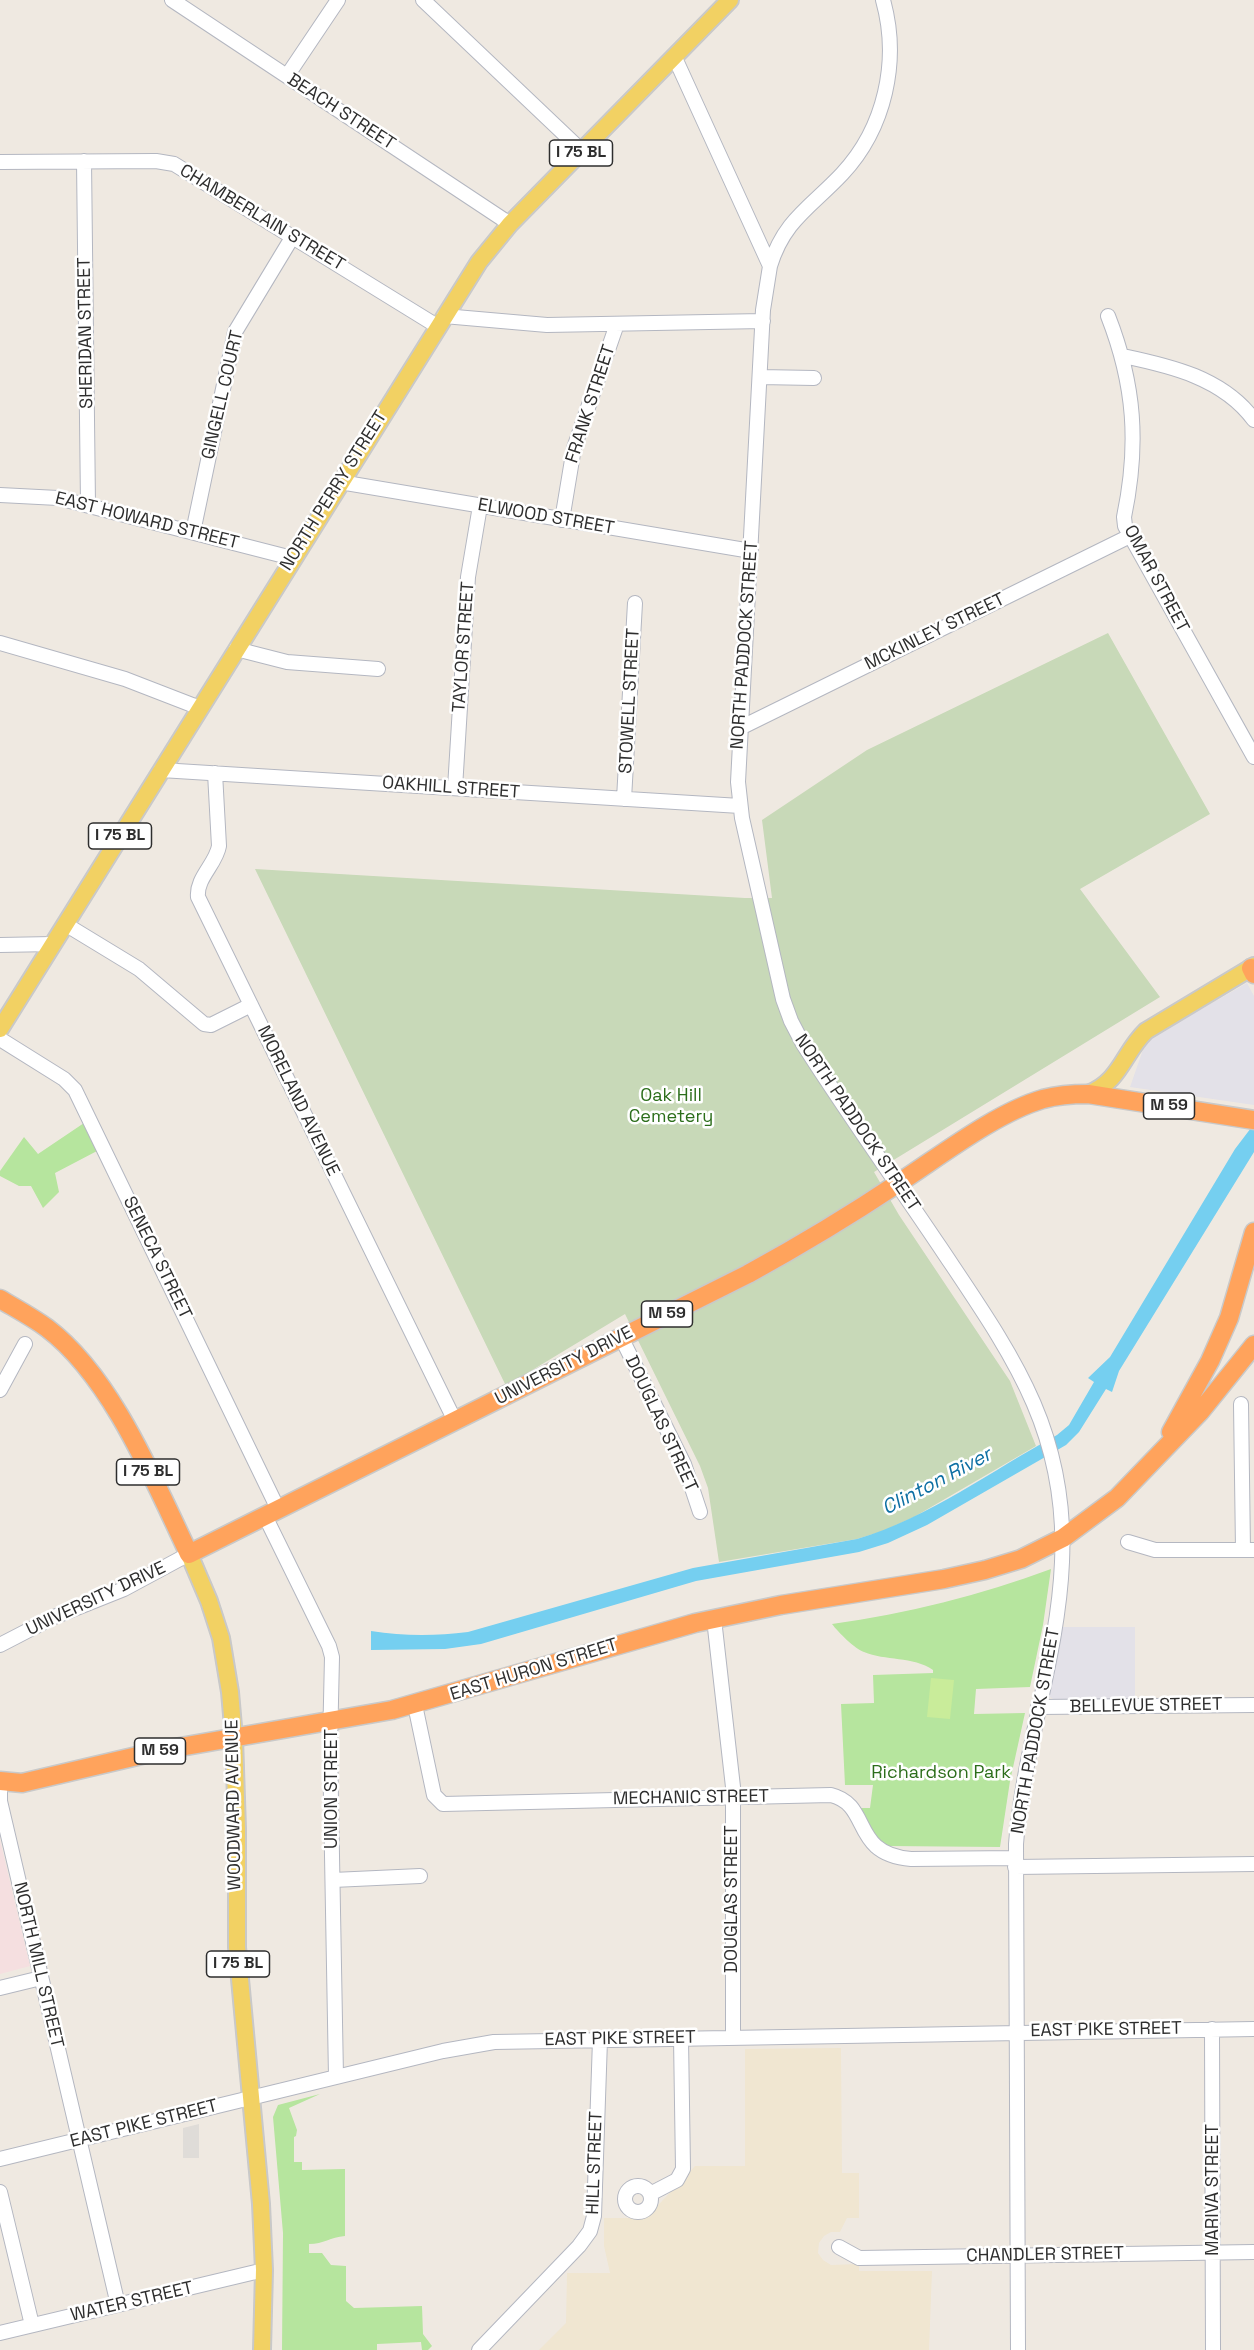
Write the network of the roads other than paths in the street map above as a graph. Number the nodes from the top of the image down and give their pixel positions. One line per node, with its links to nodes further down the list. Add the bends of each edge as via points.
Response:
1 (172, 0): 7 (street, BEACH STREET)
2 (338, 0): 7 (street)
3 (423, 0): 8 (street)
4 (730, 0): 6 (main road, NORTH PERRY STREET / I 75 BL)
5 (882, 0): 13 (street, NORTH PADDOCK STREET, via 890,33 890,62 875,124 851,163 788,229)
6 (675, 58): 8 (main road, NORTH PERRY STREET / I 75 BL); 13 (street)
7 (287, 76): 11 (street, BEACH STREET)
8 (582, 151): 11 (main road, NORTH PERRY STREET / I 75 BL)
9 (84, 161): 10 (street, CHAMBERLAIN STREET); 12 (street, CHAMBERLAIN STREET, via 174,164); 24 (street, SHERIDAN STREET)
10 (0, 162)
11 (510, 224): 15 (main road, NORTH PERRY STREET / I 75 BL, via 479,261)
12 (293, 236): 15 (street, CHAMBERLAIN STREET); 27 (street, GINGELL COURT, via 235,330)
13 (770, 266): 16 (street, NORTH PADDOCK STREET)
14 (1108, 316): 18 (street, OMAR STREET)
15 (440, 321): 17 (street, CHAMBERLAIN STREET); 22 (main road, NORTH PERRY STREET / I 75 BL)
16 (763, 321): 17 (street, CHAMBERLAIN STREET); 19 (street, NORTH PADDOCK STREET)
17 (617, 324): 26 (street, FRANK STREET, via 574,448)
18 (1123, 356): 21 (street, via 1178,369 1207,381 1236,401); 28 (street, OMAR STREET, via 1134,432 1132,477 1124,520)
19 (760, 377): 20 (street); 29 (street, NORTH PADDOCK STREET)
20 (814, 378)
21 (1254, 420)
22 (340, 482): 25 (street, ELWOOD STREET); 30 (main road, NORTH PERRY STREET / I 75 BL)
23 (0, 495): 24 (street, EAST HOWARD STREET, via 48,496)
24 (88, 505): 27 (street, EAST HOWARD STREET)
25 (480, 506): 26 (street, ELWOOD STREET); 40 (street, TAYLOR STREET, via 468,577)
26 (562, 520): 29 (street, ELWOOD STREET)
27 (193, 532): 30 (street, EAST HOWARD STREET)
28 (1130, 536): 36 (street, MCKINLEY STREET); 37 (street, OMAR STREET)
29 (751, 551): 36 (street, NORTH PADDOCK STREET)
30 (292, 558): 33 (main road, NORTH PERRY STREET / I 75 BL)
31 (635, 603): 41 (street, STOWELL STREET)
32 (0, 644): 35 (street, via 125,679)
33 (236, 649): 34 (street, via 287,662); 35 (main road, NORTH PERRY STREET / I 75 BL)
34 (378, 669)
35 (200, 708): 38 (main road, NORTH PERRY STREET / I 75 BL)
36 (740, 728): 42 (street, NORTH PADDOCK STREET)
37 (1254, 758)
38 (161, 770): 39 (street, OAKHILL STREET); 43 (main road, NORTH PERRY STREET / I 75 BL)
39 (215, 773): 40 (street, OAKHILL STREET); 47 (street, MORELAND AVENUE, via 219,851 200,883 198,894)
40 (455, 788): 41 (street, OAKHILL STREET)
41 (624, 799): 42 (street, OAKHILL STREET)
42 (740, 806): 52 (street, NORTH PADDOCK STREET, via 791,1021 808,1053)
43 (65, 924): 44 (main road, NORTH PERRY STREET / I 75 BL); 47 (street, via 140,969 204,1024)
44 (53, 944): 45 (street); 48 (main road, NORTH PERRY STREET / I 75 BL)
45 (0, 945)
46 (1253, 970): 50 (main road, UNIVERSITY DRIVE, via 1152,1027 1138,1040 1113,1079)
47 (251, 1005): 60 (street, MORELAND AVENUE)
48 (0, 1029)
49 (0, 1038): 63 (street, SENECA STREET, via 75,1090)
50 (1088, 1094): 51 (highway, M 59); 52 (highway, UNIVERSITY DRIVE / M 59, via 1046,1098 1020,1107)
51 (1252, 1120)
52 (897, 1184): 55 (highway, UNIVERSITY DRIVE / M 59, via 771,1261); 64 (street, NORTH PADDOCK STREET, via 1006,1346 1028,1387 1054,1462)
53 (1254, 1233): 61 (highway, via 1220,1341)
54 (0, 1299): 67 (highway, WOODWARD AVENUE / I 75 BL, via 47,1328 82,1362 108,1397)
55 (621, 1338): 60 (highway, UNIVERSITY DRIVE / M 59); 62 (street, DOUGLAS STREET, via 684,1464)
56 (25, 1344): 58 (street)
57 (1254, 1345): 61 (highway, M 59, via 1200,1413)
58 (0, 1390)
59 (1240, 1404): 66 (street)
60 (455, 1421): 63 (highway, UNIVERSITY DRIVE / M 59)
61 (1160, 1452): 64 (highway, M 59, via 1117,1498)
62 (700, 1512)
63 (272, 1513): 67 (highway, UNIVERSITY DRIVE / M 59); 73 (street, UNION STREET, via 331,1650)
64 (1063, 1538): 68 (highway, EAST HURON STREET / M 59, via 1021,1559 985,1570); 72 (street, NORTH PADDOCK STREET, via 1057,1608)
65 (1128, 1542): 66 (street, via 1155,1551)
66 (1248, 1550)
67 (189, 1554): 69 (street, UNIVERSITY DRIVE, via 124,1589 54,1617); 74 (main road, WOODWARD AVENUE / I 75 BL, via 220,1638)
68 (714, 1619): 70 (highway, EAST HURON STREET / M 59); 77 (street, DOUGLAS STREET)
69 (0, 1645)
70 (414, 1705): 73 (highway, EAST HURON STREET / M 59); 77 (street, MECHANIC STREET, via 434,1795 443,1804)
71 (1254, 1705): 72 (street, BELLEVUE STREET)
72 (1038, 1707): 78 (street, NORTH PADDOCK STREET, via 1020,1804)
73 (332, 1722): 74 (highway, EAST HURON STREET / M 59); 81 (street, UNION STREET)
74 (234, 1738): 75 (highway, EAST HURON STREET / M 59, via 163,1750 22,1783); 91 (main road, WOODWARD AVENUE / I 75 BL, via 239,1985)
75 (0, 1781)
76 (0, 1788): 82 (street, NORTH MILL STREET)
77 (732, 1797): 78 (street, MECHANIC STREET, via 842,1798 853,1808 864,1833 887,1854); 87 (street, DOUGLAS STREET)
78 (1015, 1863): 79 (street, MECHANIC STREET); 86 (street, NORTH PADDOCK STREET)
79 (1254, 1864)
80 (420, 1876): 81 (street)
81 (333, 1880): 90 (street, UNION STREET)
82 (41, 1978): 83 (street); 92 (street, NORTH MILL STREET)
83 (0, 1988)
84 (1212, 2029): 85 (street, EAST PIKE STREET); 86 (street, EAST PIKE STREET); 98 (street, MARIVA STREET)
85 (1254, 2029)
86 (1016, 2032): 87 (street, EAST PIKE STREET); 99 (street, NORTH PADDOCK STREET)
87 (733, 2037): 88 (street, EAST PIKE STREET)
88 (681, 2038): 89 (street, EAST PIKE STREET); 95 (street, via 683,2169 677,2180)
89 (600, 2040): 90 (street, EAST PIKE STREET, via 477,2044); 105 (street, HILL STREET, via 591,2228 579,2246)
90 (336, 2077): 91 (street, EAST PIKE STREET)
91 (253, 2097): 92 (street, EAST PIKE STREET); 100 (main road, WOODWARD AVENUE / I 75 BL)
92 (79, 2140): 93 (street, EAST PIKE STREET); 101 (street, NORTH MILL STREET)
93 (0, 2159)
94 (0, 2192): 102 (street)
95 (650, 2194)
96 (839, 2247): 99 (street, CHANDLER STREET, via 859,2258)
97 (1254, 2252): 98 (street, CHANDLER STREET)
98 (1213, 2253): 99 (street, CHANDLER STREET); 107 (street, MARIVA STREET)
99 (1017, 2256): 106 (street, NORTH PADDOCK STREET)
100 (264, 2270): 101 (street, WATER STREET); 104 (main road, WOODWARD AVENUE / I 75 BL)
101 (118, 2306): 102 (street, WATER STREET)
102 (32, 2325): 103 (street, WATER STREET)
103 (0, 2333)
104 (262, 2350)
105 (479, 2350)
106 (1018, 2350)
107 (1213, 2350)

